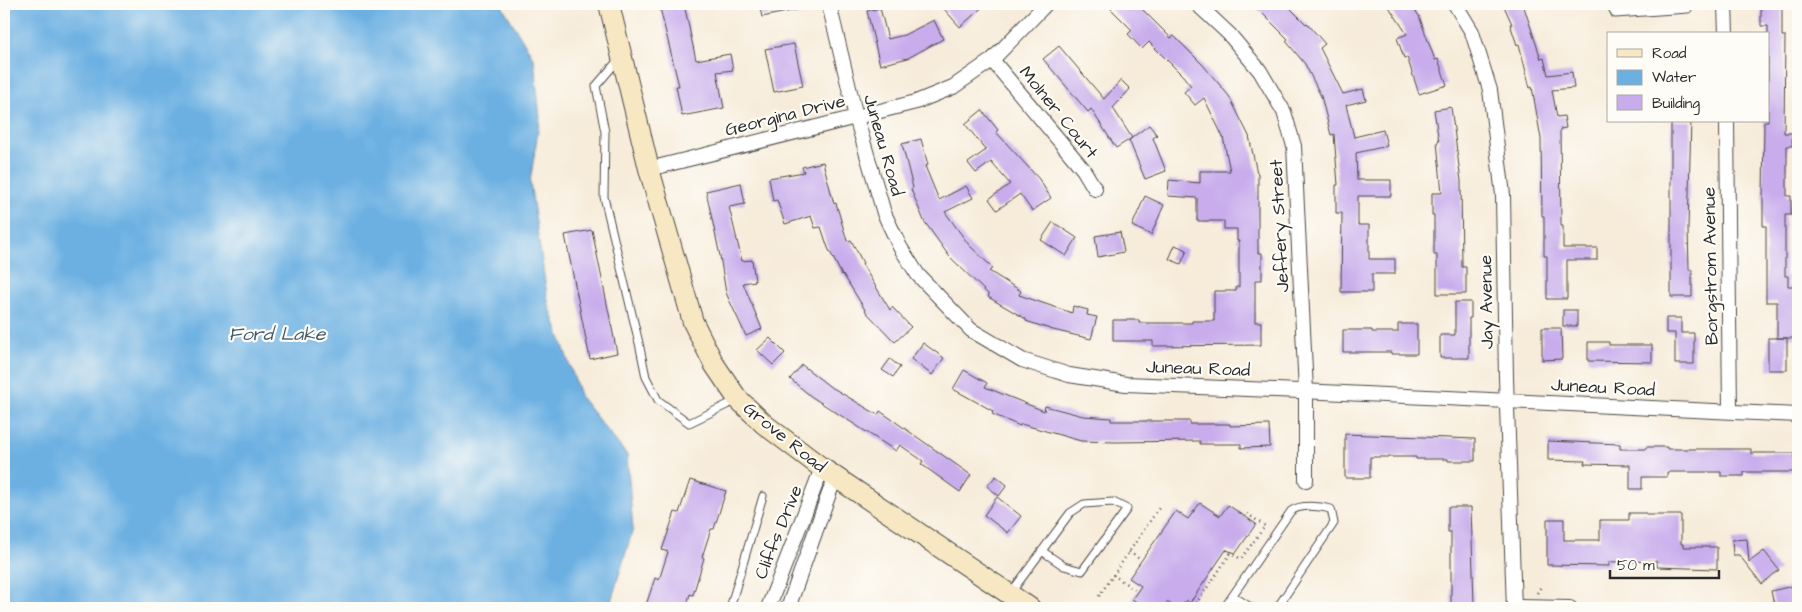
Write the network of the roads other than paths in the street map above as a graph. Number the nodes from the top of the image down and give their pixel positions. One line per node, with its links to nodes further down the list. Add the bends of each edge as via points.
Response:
1 (609, 4): 10 (main road, Grove Road)
2 (829, 4): 12 (street, Juneau Road)
3 (1046, 4): 11 (street, Georgina Drive)
4 (1197, 4): 16 (street, Jeffery Street, via 1229,34 1260,72 1284,112 1294,146)
5 (1455, 4): 18 (street, Jay Avenue, via 1472,32 1490,90 1503,195)
6 (1610, 4): 7 (lane, via 1615,14 1688,9)
7 (1687, 4)
8 (1726, 4): 9 (street)
9 (1726, 32)
10 (622, 54): 14 (main road, Grove Road); 17 (lane, via 596,86 605,132 604,197 646,377 658,400 689,423)
11 (992, 60): 12 (street, Georgina Drive, via 953,87 916,102); 15 (street, Molner Court, via 1083,169)
12 (856, 116): 14 (street, Georgina Drive); 16 (street, Juneau Road, via 884,213 900,247 918,276 971,330 1022,360 1069,375 1126,384)
13 (1727, 122): 19 (street, Borgstrom Avenue)
14 (649, 169): 17 (main road, Grove Road, via 693,322 714,364)
15 (1095, 189)
16 (1306, 391): 18 (street, Juneau Road); 22 (street, Jeffery Street)
17 (739, 399): 21 (main road, Grove Road, via 764,424)
18 (1508, 401): 19 (street, Juneau Road); 34 (street, Jay Avenue)
19 (1730, 411): 20 (street, Juneau Road)
20 (1798, 415)
21 (828, 473): 25 (main road, Grove Road); 28 (street, Cliffs Drive); 29 (street, Cliffs Drive)
22 (1306, 480)
23 (763, 496): 27 (lane)
24 (1042, 551): 24 (lane, via 1070,513 1084,504 1113,502 1127,509 1082,571 1064,566); 25 (lane)
25 (1010, 594): 30 (main road, Grove Road)
26 (1233, 596): 31 (lane); 32 (lane); 33 (lane, via 1291,511 1296,507 1330,509 1334,523)
27 (730, 608)
28 (768, 608)
29 (788, 608)
30 (1030, 608)
31 (1224, 608)
32 (1252, 608)
33 (1277, 608)
34 (1514, 608): 35 (street)
35 (1570, 608)

